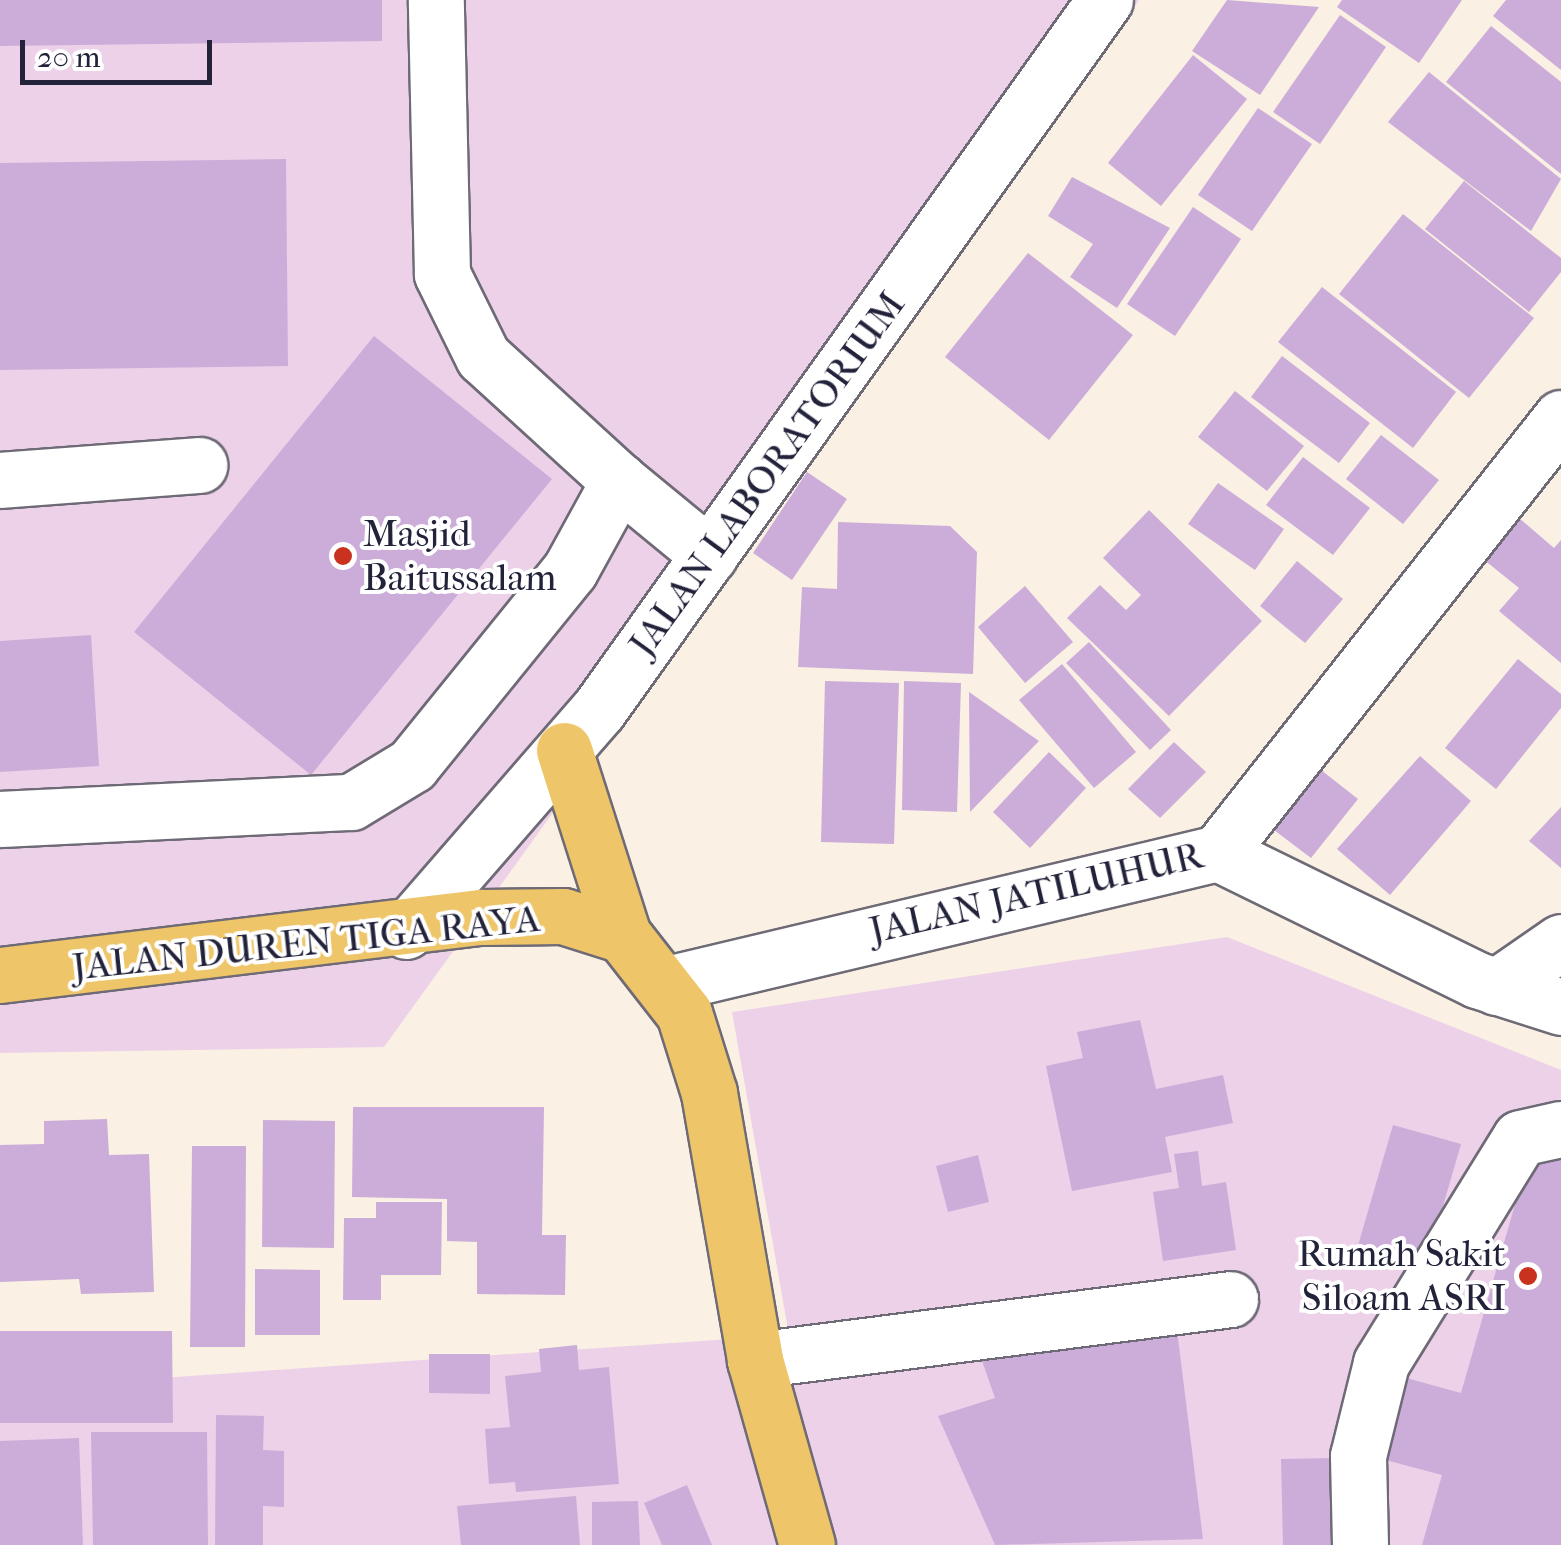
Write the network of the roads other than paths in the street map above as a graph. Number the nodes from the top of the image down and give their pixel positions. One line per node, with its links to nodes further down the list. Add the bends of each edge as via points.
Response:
1 (436, 0): 6 (street, via 442,274 483,357)
2 (1105, 0): 7 (street, JALAN LABORATORIUM)
3 (1561, 418): 10 (street, JALAN JATILUHUR)
4 (199, 465): 5 (street)
5 (0, 480)
6 (619, 481): 7 (street); 9 (street, via 570,570 412,765 351,802)
7 (710, 555): 8 (street, JALAN LABORATORIUM)
8 (564, 750): 11 (street, JALAN LABORATORIUM); 12 (main road)
9 (0, 819)
10 (1218, 853): 15 (street, JALAN JATILUHUR); 16 (street)
11 (406, 931): 12 (main road, JALAN DUREN TIGA RAYA, via 562,916); 14 (main road, JALAN DUREN TIGA RAYA)
12 (623, 935): 15 (main road)
13 (1561, 942): 16 (street)
14 (0, 976)
15 (667, 984): 20 (main road, via 709,1093)
16 (1496, 987): 17 (street)
17 (1561, 1008)
18 (1561, 1129): 22 (street, via 1520,1138 1381,1362 1358,1456)
19 (1230, 1300): 20 (street)
20 (755, 1360): 21 (main road)
21 (808, 1545)
22 (1360, 1545)

